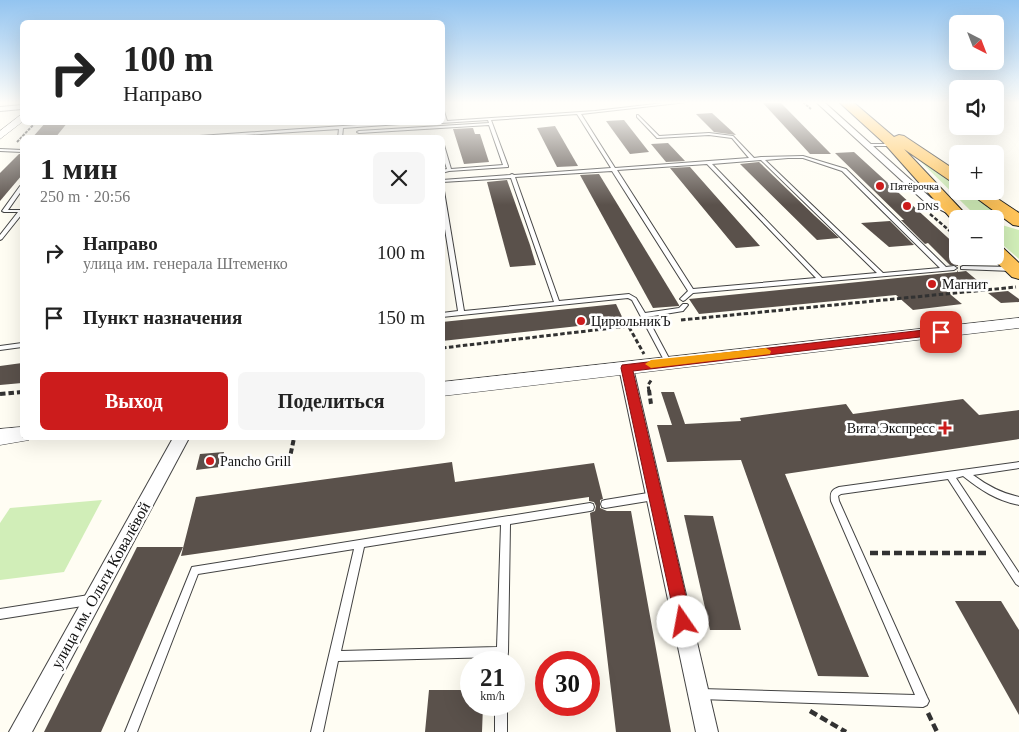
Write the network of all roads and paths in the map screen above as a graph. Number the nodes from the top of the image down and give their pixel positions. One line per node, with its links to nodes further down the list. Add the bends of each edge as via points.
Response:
1 (495, 136): 20 (lane, via 506,166)
2 (593, 136): 19 (lane)
3 (657, 136): 4 (lane)
4 (673, 136)
5 (722, 136): 17 (lane, via 733,138)
6 (856, 136): 10 (street)
7 (883, 136): 11 (highway)
8 (895, 136): 22 (highway)
9 (20, 139): 13 (path)
10 (866, 145): 11 (lane); 30 (street, via 928,200)
11 (893, 145): 29 (highway)
12 (0, 150): 13 (lane)
13 (9, 150): 14 (lane)
14 (20, 151)
15 (445, 156): 20 (lane)
16 (761, 158): 17 (lane); 36 (lane, via 803,157 844,170); 39 (lane)
17 (752, 159): 18 (lane)
18 (708, 162): 19 (lane); 41 (lane)
19 (613, 168): 23 (lane); 42 (lane)
20 (449, 170): 21 (lane)
21 (445, 171)
22 (949, 173)
23 (512, 175): 24 (lane); 43 (lane)
24 (445, 181)
25 (20, 191): 28 (lane, via 4,211)
26 (987, 200): 33 (highway)
27 (445, 209): 44 (lane)
28 (20, 210)
29 (953, 210)
30 (949, 211)
31 (20, 213): 34 (lane)
32 (1004, 221): 33 (highway)
33 (1019, 223)
34 (0, 238)
35 (1004, 262): 40 (highway)
36 (944, 268): 37 (lane); 39 (lane)
37 (954, 268)
38 (963, 268): 40 (lane)
39 (882, 275): 41 (lane)
40 (1015, 276): 47 (path)
41 (820, 279): 42 (lane)
42 (691, 291): 46 (lane, via 681,310)
43 (557, 303): 44 (lane); 46 (lane, via 629,296)
44 (462, 313): 45 (lane)
45 (445, 315)
46 (644, 315): 49 (lane)
47 (678, 321)
48 (1019, 323): 53 (street)
49 (648, 324): 52 (path); 53 (lane)
50 (20, 345): 51 (lane)
51 (0, 348)
52 (445, 348)
53 (668, 362): 54 (street)
54 (626, 368): 55 (street); 66 (street)
55 (445, 389)
56 (20, 392): 57 (path)
57 (0, 394)
58 (20, 435): 59 (street)
59 (0, 437)
60 (180, 440): 75 (street, улица им. Ольги Ковалёвой)
61 (294, 440): 62 (path)
62 (289, 462)
63 (1019, 465): 64 (lane)
64 (965, 473): 65 (lane); 67 (lane, via 999,497)
65 (950, 475): 72 (lane, via 834,494); 73 (lane)
66 (656, 496): 68 (lane); 80 (street)
67 (1019, 500)
68 (605, 504)
69 (590, 507): 70 (lane)
70 (506, 520): 71 (lane); 77 (lane)
71 (360, 544): 78 (lane); 85 (lane, via 195,570)
72 (859, 553): 73 (path); 81 (lane)
73 (1001, 553): 74 (lane)
74 (1019, 580)
75 (92, 600): 76 (lane); 84 (street, улица им. Ольги Ковалёвой)
76 (0, 614)
77 (503, 651)
78 (334, 656): 79 (lane); 86 (lane)
79 (460, 657)
80 (699, 694): 81 (lane); 88 (street)
81 (923, 701): 90 (path)
82 (807, 709): 89 (path)
83 (502, 716): 87 (lane)
84 (20, 732)
85 (131, 732)
86 (317, 732)
87 (501, 732)
88 (707, 732)
89 (846, 732)
90 (937, 732)

